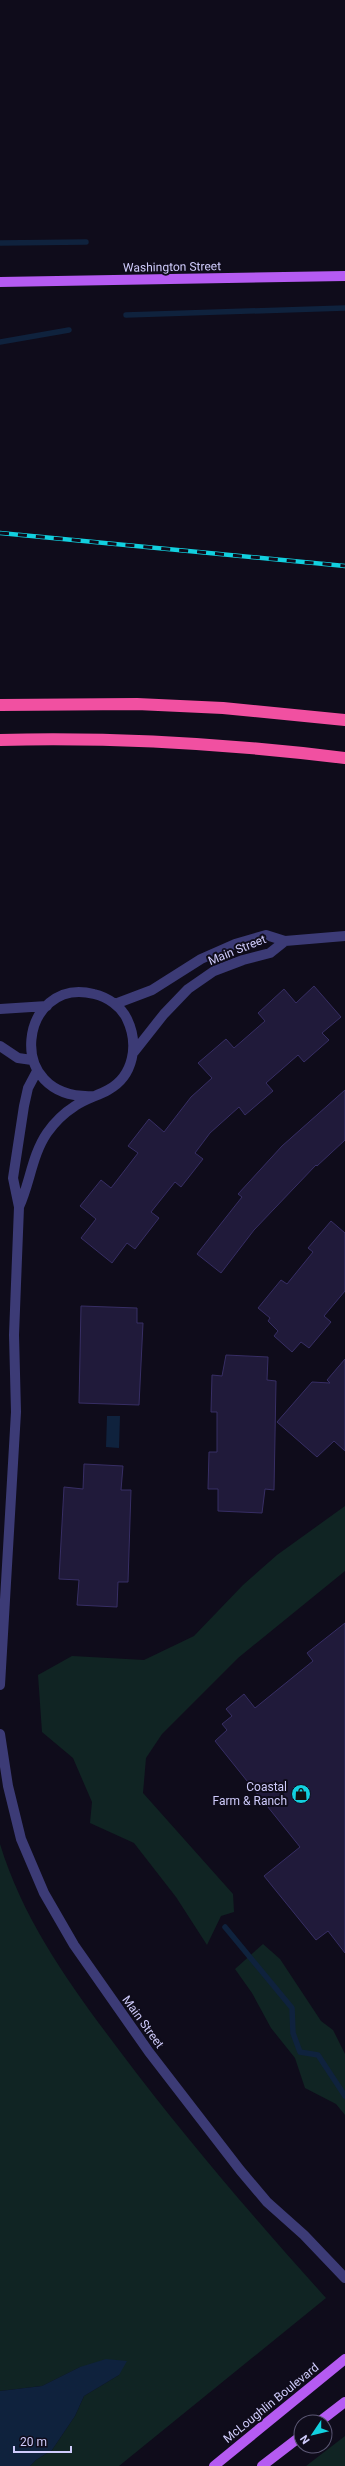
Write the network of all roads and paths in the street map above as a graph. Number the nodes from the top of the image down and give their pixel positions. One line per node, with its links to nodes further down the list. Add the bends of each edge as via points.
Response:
1 (345, 276): 2 (main road, Washington Street)
2 (0, 282)
3 (0, 705): 4 (highway, via 137,704 224,708)
4 (345, 720)
5 (0, 740): 6 (highway, via 258,747)
6 (345, 758)
7 (345, 936): 8 (street, Main Street)
8 (285, 941): 9 (street, Main Street, via 266,935 235,944 201,959 152,990); 13 (street, Main Street, via 270,953 243,960 214,972 188,989)
9 (115, 1004): 10 (street, Main Street, via 102,996 88,992 59,997); 13 (street, Main Street, via 127,1017)
10 (47, 1006): 11 (street); 14 (street, Main Street, via 37,1017 31,1031)
11 (0, 1009)
12 (0, 1046): 14 (street, via 18,1058)
13 (134, 1052): 16 (street, Main Street, via 129,1067 120,1080 108,1090)
14 (32, 1060): 15 (street, Main Street)
15 (37, 1071): 16 (street, Main Street, via 47,1083 61,1092 77,1097); 17 (street, Main Street, via 28,1088 16,1148 13,1178)
16 (94, 1096): 17 (street, Main Street, via 74,1106 48,1133 41,1144)
17 (19, 1207): 18 (street, Main Street, via 14,1335 16,1412)
18 (0, 1685)
19 (0, 1734): 20 (street, Main Street, via 8,1786 21,1839 44,1892 74,1945 149,2052 240,2170 267,2202 304,2235)
20 (345, 2278)
21 (345, 2360): 25 (main road, McLoughlin Boulevard)
22 (345, 2402): 23 (main road)
23 (329, 2414)
24 (293, 2442): 26 (main road)
25 (214, 2466)
26 (262, 2466)

